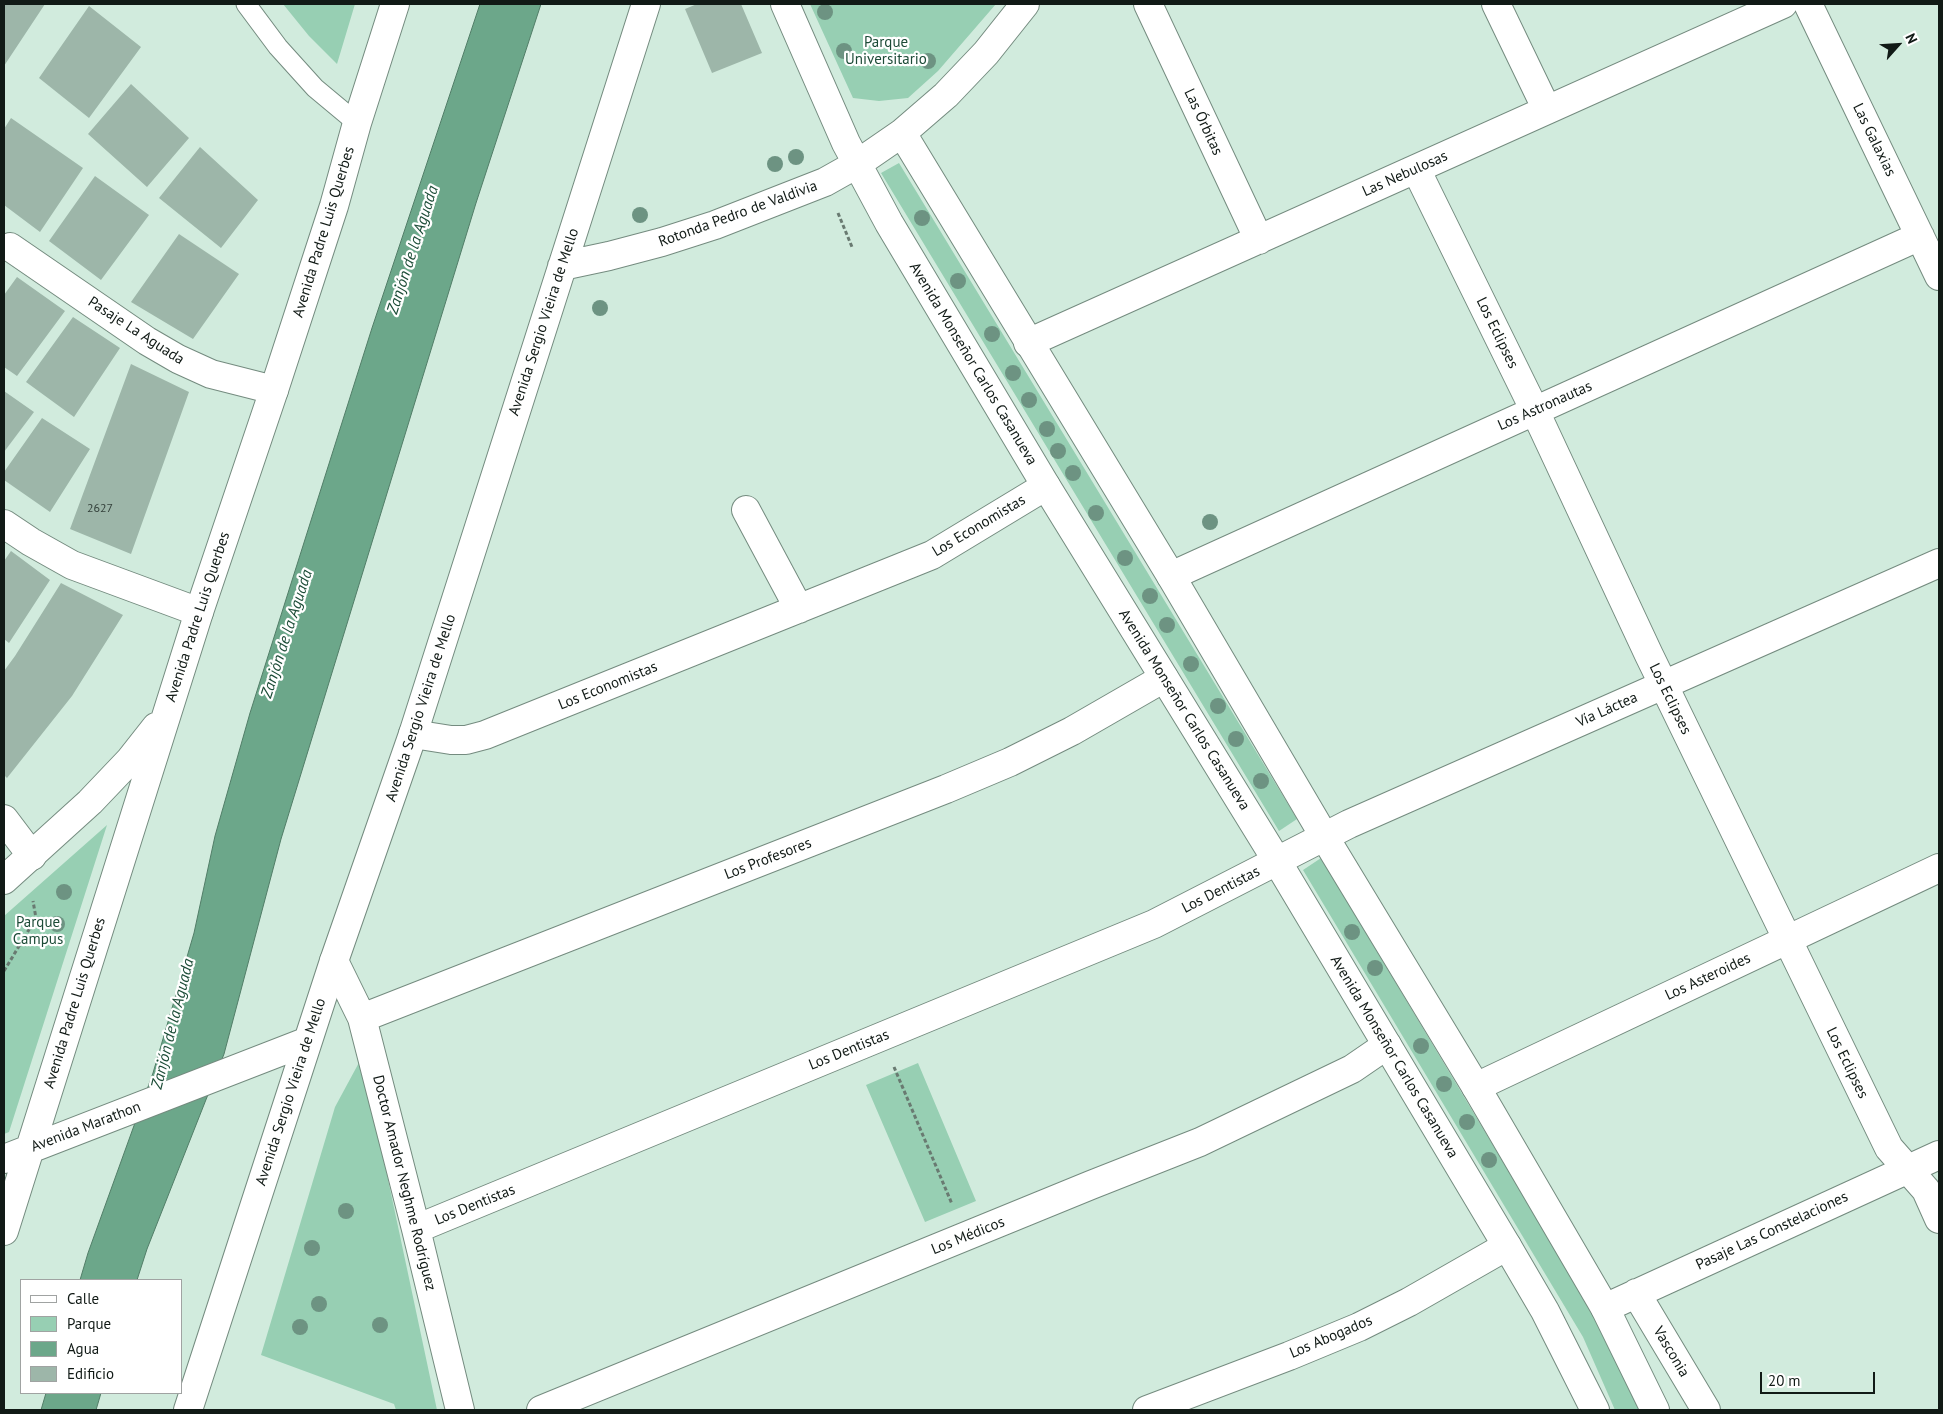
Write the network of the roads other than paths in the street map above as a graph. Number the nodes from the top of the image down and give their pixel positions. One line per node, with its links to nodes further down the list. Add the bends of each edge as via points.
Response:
1 (246, 4): 11 (lane, via 278,47 315,88)
2 (394, 4): 11 (street, Avenida Padre Luis Querbes)
3 (646, 4): 18 (street, Avenida Sergio Vieira de Mello)
4 (785, 4): 13 (street, Avenida Monseñor Carlos Casanueva)
5 (1025, 4): 12 (street, Rotonda Pedro de Valdivia, via 986,53 946,95)
6 (1148, 4): 16 (street, Las Órbitas)
7 (1496, 4): 10 (street)
8 (1782, 4): 10 (street, Las Nebulosas)
9 (1808, 4): 15 (street, Las Galaxias)
10 (1547, 110): 14 (street, Las Nebulosas)
11 (357, 123): 21 (street, Avenida Padre Luis Querbes, via 334,206)
12 (902, 132): 13 (street, Rotonda Pedro de Valdivia); 20 (street)
13 (857, 164): 18 (street, Rotonda Pedro de Valdivia, via 825,182 715,226); 23 (street, Avenida Monseñor Carlos Casanueva)
14 (1416, 169): 16 (street, Las Nebulosas); 22 (street, Los Eclipses)
15 (1920, 236): 19 (street, Las Galaxias); 22 (street, Los Astronautas)
16 (1259, 240): 20 (street, Las Nebulosas)
17 (10, 247): 21 (street, Pasaje La Aguada, via 147,341 184,362 211,374)
18 (562, 266): 33 (street, Avenida Sergio Vieira de Mello)
19 (1939, 276)
20 (1028, 343): 27 (street)
21 (274, 390): 29 (street, Avenida Padre Luis Querbes)
22 (1535, 411): 27 (street, Los Astronautas); 31 (street, Los Eclipses)
23 (1046, 486): 28 (street, Los Economistas, via 932,555); 30 (street, Avenida Monseñor Carlos Casanueva)
24 (746, 510): 28 (street)
25 (4, 524): 29 (street, via 72,565)
26 (1939, 563): 31 (street, Vía Láctea)
27 (1170, 576): 35 (street)
28 (799, 609): 33 (street, Los Economistas, via 485,735 451,740)
29 (199, 612): 32 (street, Avenida Padre Luis Querbes)
30 (1164, 678): 36 (street, Avenida Monseñor Carlos Casanueva); 41 (street, Los Profesores, via 1010,762)
31 (1664, 685): 35 (street, Vía Láctea); 39 (street, Los Eclipses)
32 (166, 714): 37 (street, via 130,760 90,802); 45 (street, Avenida Padre Luis Querbes)
33 (413, 734): 40 (street, Avenida Sergio Vieira de Mello)
34 (4, 819): 37 (street)
35 (1324, 836): 36 (street, Vía Láctea); 44 (street)
36 (1277, 861): 43 (street, Avenida Monseñor Carlos Casanueva); 50 (street, Los Dentistas, via 1154,924)
37 (19, 868)
38 (1939, 868): 39 (street, Los Asteroides)
39 (1787, 940): 44 (street, Los Asteroides); 48 (street, Los Eclipses, via 1889,1148)
40 (334, 961): 41 (street, Doctor Amador Neghme Rodríguez); 42 (street, Avenida Sergio Vieira de Mello)
41 (362, 1018): 50 (street, Doctor Amador Neghme Rodríguez)
42 (308, 1041): 45 (street, Avenida Marathon); 55 (street, Avenida Sergio Vieira de Mello)
43 (1387, 1045): 52 (street, Avenida Monseñor Carlos Casanueva); 57 (street, Los Médicos, via 1352,1069 1200,1142)
44 (1476, 1087): 54 (street)
45 (30, 1149): 47 (street, Avenida Marathon); 51 (street, Avenida Padre Luis Querbes)
46 (1939, 1155): 48 (street, Pasaje Las Constelaciones)
47 (4, 1159)
48 (1907, 1170): 49 (street, Los Eclipses, via 1926,1190); 53 (street, Pasaje Las Constelaciones)
49 (1939, 1219)
50 (416, 1229): 56 (street, Doctor Amador Neghme Rodríguez)
51 (4, 1230)
52 (1507, 1246): 58 (street, Los Abogados, via 1409,1302 1359,1326); 59 (street, Avenida Monseñor Carlos Casanueva)
53 (1636, 1293): 54 (street, Pasaje Las Constelaciones); 61 (street, Vasconia)
54 (1605, 1308): 60 (street)
55 (188, 1410)
56 (460, 1410)
57 (540, 1410)
58 (1147, 1410)
59 (1596, 1410)
60 (1655, 1410)
61 (1706, 1410)

